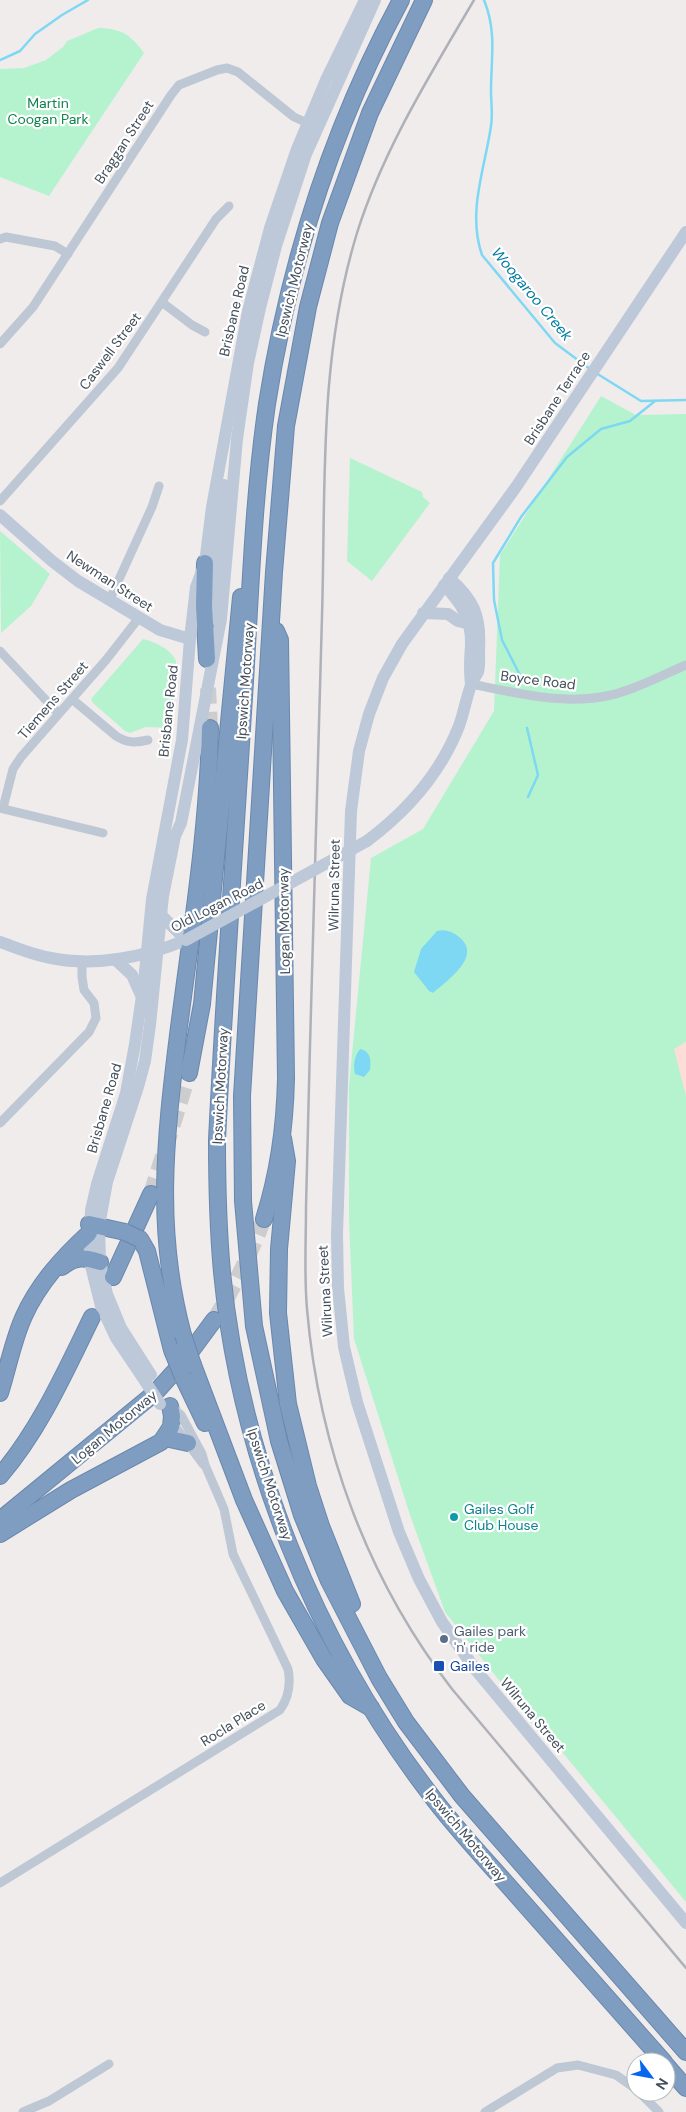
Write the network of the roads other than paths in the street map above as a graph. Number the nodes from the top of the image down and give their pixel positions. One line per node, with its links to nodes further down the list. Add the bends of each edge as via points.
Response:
1 (365, 0): 5 (main road, Brisbane Road)
2 (374, 0): 5 (main road, Brisbane Road)
3 (400, 0): 18 (highway, Ipswich Motorway, via 346,114 320,184 296,266 267,406)
4 (424, 0): 23 (highway, Ipswich Motorway, via 354,154 330,223 308,307 282,455)
5 (312, 125): 9 (street, Braggan Street, via 294,117 238,72 227,68 179,85); 13 (main road, Brisbane Road, via 267,275 248,363); 17 (main road, Brisbane Road, via 270,228 248,311 212,507)
6 (229, 206): 10 (street, Caswell Street, via 216,219)
7 (686, 232): 19 (main road, Brisbane Terrace, via 516,487)
8 (0, 239): 9 (street, via 6,237 55,246)
9 (68, 254): 12 (street, Braggan Street, via 33,307)
10 (163, 303): 11 (street); 15 (street, Caswell Street, via 118,368)
11 (205, 332)
12 (0, 344)
13 (237, 439): 25 (main road, via 231,449 219,520 213,614); 37 (main road, Brisbane Road, via 218,635 183,813)
14 (159, 486): 20 (street)
15 (0, 501)
16 (0, 515): 20 (main road, Newman Street, via 72,576)
17 (205, 563): 25 (highway); 26 (main road, Brisbane Road, via 196,587)
18 (252, 578): 45 (highway, via 239,600 202,1004); 65 (highway, Ipswich Motorway, via 216,1140 222,1274 243,1395 280,1520 309,1593)
19 (447, 582): 21 (main road, Wilruna Street); 24 (main road, Old Logan Road); 30 (main road, Old Logan Road, via 468,596 477,620 479,662)
20 (110, 599): 22 (main road, Newman Street)
21 (423, 613): 24 (main road, via 448,614); 68 (main road, Wilruna Street, via 402,644 375,696 359,750 352,790 337,1234 344,1347 357,1402 399,1532 442,1622 475,1670)
22 (138, 619): 26 (main road, Newman Street, via 168,634); 31 (street, Tiemens Street)
23 (271, 622): 47 (highway, Logan Motorway, via 280,640 286,1078); 66 (highway, Ipswich Motorway, via 242,1096 243,1201 254,1326 279,1441 305,1522 356,1637)
24 (470, 624): 30 (main road, Old Logan Road)
25 (204, 628): 26 (main road); 28 (highway)
26 (190, 639): 37 (main road, via 194,648 192,703); 41 (main road, Brisbane Road, via 182,740 152,899)
27 (0, 651): 32 (street)
28 (207, 659)
29 (686, 665): 30 (street, Boyce Road, via 612,694 585,699 564,700)
30 (471, 684): 39 (main road, Old Logan Road, bridge, via 459,726 440,762 399,814 367,841)
31 (72, 699): 32 (street, Tiemens Street); 34 (street, via 124,741)
32 (58, 713): 35 (street, Tiemens Street, via 13,769)
33 (210, 728): 56 (highway, bridge, via 207,794 164,1163 168,1260)
34 (148, 740)
35 (2, 808): 36 (street)
36 (103, 833)
37 (175, 836): 38 (main road, Brisbane Road)
38 (160, 914): 39 (main road); 41 (main road, Brisbane Road)
39 (183, 940): 41 (main road, Old Logan Road)
40 (0, 942): 42 (main road, Old Logan Road, via 54,959)
41 (152, 952): 43 (main road, Old Logan Road); 44 (main road, Brisbane Road); 50 (main road, Brisbane Road, via 145,1061)
42 (82, 960): 43 (main road, Old Logan Road); 46 (street, via 84,990 94,1003 96,1018 89,1032)
43 (116, 960): 44 (main road, via 132,975)
44 (142, 995): 50 (main road, Brisbane Road, via 126,1092 97,1184)
45 (189, 1073)
46 (0, 1123)
47 (283, 1138): 49 (highway, Logan Motorway); 66 (highway, via 287,1161 279,1249 278,1313 289,1411 324,1534 356,1613 407,1705)
48 (151, 1194): 53 (highway)
49 (264, 1219)
50 (92, 1228): 51 (main road, Brisbane Road); 52 (highway); 56 (highway, bridge, via 125,1232 146,1246 172,1350)
51 (95, 1260): 52 (highway, via 73,1259); 58 (main road, Brisbane Road, via 116,1318)
52 (51, 1273): 57 (highway, via 24,1316)
53 (113, 1277)
54 (92, 1317): 62 (highway, via 35,1428)
55 (214, 1320): 63 (highway, Logan Motorway, via 156,1392)
56 (188, 1371): 65 (highway, via 214,1444 228,1458 272,1564 304,1626 350,1696)
57 (0, 1394)
58 (167, 1407): 59 (highway); 60 (street, Rocla Place); 61 (street, Rocla Place, via 181,1415)
59 (165, 1438): 60 (highway); 64 (highway)
60 (188, 1443): 61 (street, Rocla Place)
61 (205, 1466): 67 (street, Rocla Place, via 224,1509 233,1554 288,1669 291,1682 286,1702 280,1710)
62 (0, 1476)
63 (0, 1520)
64 (0, 1534)
65 (371, 1708): 69 (highway, Ipswich Motorway, via 443,1811)
66 (406, 1722): 70 (highway, Ipswich Motorway, via 462,1796)
67 (0, 1883)
68 (686, 1922)
69 (655, 2052)
70 (686, 2052)
71 (109, 2064): 76 (street, via 48,2101)
72 (676, 2076): 74 (highway, Ipswich Motorway)
73 (626, 2082): 77 (street, via 616,2075 578,2065 557,2068)
74 (686, 2088)
75 (649, 2102): 78 (street)
76 (23, 2112)
77 (485, 2112)
78 (659, 2112)

